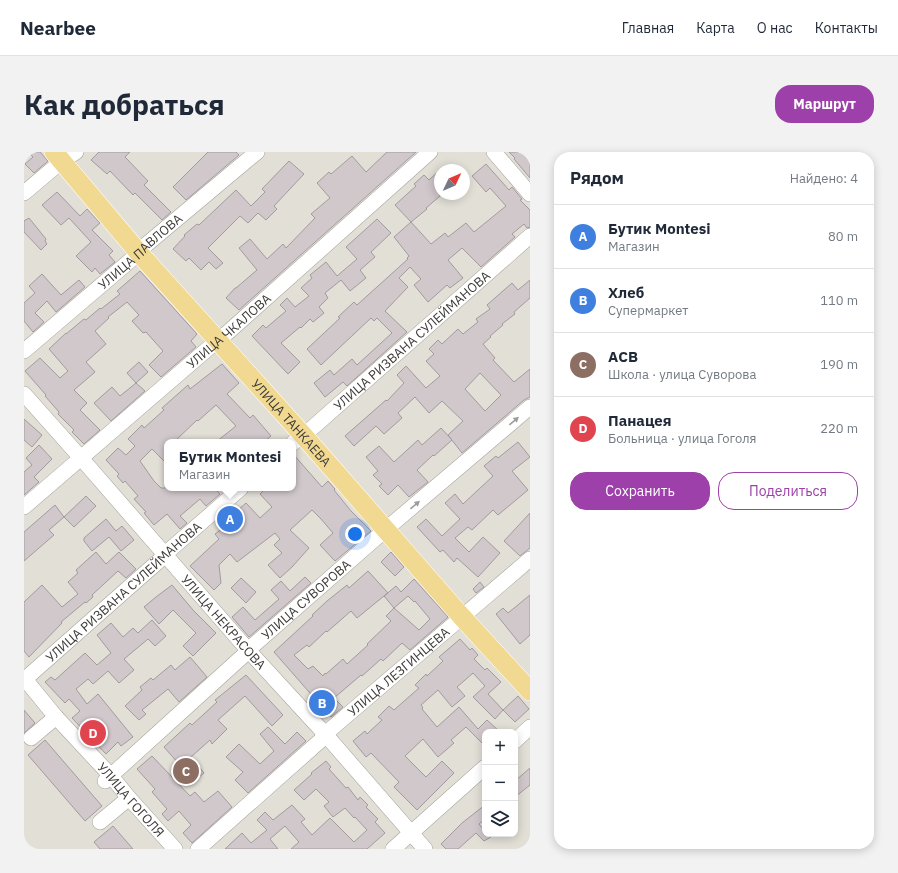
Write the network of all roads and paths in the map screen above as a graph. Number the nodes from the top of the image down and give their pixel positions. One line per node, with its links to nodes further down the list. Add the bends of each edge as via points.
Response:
1 (257, 152): 8 (street, УЛИЦА ПАВЛОВА)
2 (430, 152): 9 (street, УЛИЦА ЧКАЛОВА)
3 (494, 152): 6 (street)
4 (67, 154): 5 (street); 8 (main road, УЛИЦА ТАНКАЕВА)
5 (24, 193)
6 (530, 194)
7 (530, 236): 14 (street, УЛИЦА РИЗВАНА СУЛЕЙМАНОВА)
8 (143, 248): 9 (main road, УЛИЦА ТАНКАЕВА); 10 (street, УЛИЦА ПАВЛОВА)
9 (222, 337): 14 (main road, УЛИЦА ТАНКАЕВА); 15 (street, УЛИЦА ЧКАЛОВА)
10 (24, 351)
11 (24, 394): 15 (street, УЛИЦА НЕКРАСОВА)
12 (24, 404): 15 (street, УЛИЦА НЕКРАСОВА)
13 (530, 407): 18 (street, УЛИЦА СУВОРОВА, one-way to 13)
14 (303, 436): 18 (main road, УЛИЦА ТАНКАЕВА)
15 (79, 460): 17 (street, УЛИЦА ЧКАЛОВА); 19 (street, УЛИЦА НЕКРАСОВА)
16 (238, 491): 19 (street, УЛИЦА РИЗВАНА СУЛЕЙМАНОВА)
17 (24, 507)
18 (389, 527): 21 (main road, УЛИЦА ТАНКАЕВА); 22 (street, УЛИЦА СУВОРОВА)
19 (163, 556): 22 (street, УЛИЦА НЕКРАСОВА); 24 (street, УЛИЦА РИЗВАНА СУЛЕЙМАНОВА)
20 (530, 559): 21 (street, УЛИЦА ЛЕЗГИНЦЕВА)
21 (466, 614): 23 (main road, УЛИЦА ТАНКАЕВА); 25 (main road, УЛИЦА ТАНКАЕВА); 28 (street, УЛИЦА ЛЕЗГИНЦЕВА)
22 (246, 652): 28 (street, УЛИЦА НЕКРАСОВА); 32 (street, УЛИЦА СУВОРОВА)
23 (530, 674)
24 (24, 683): 26 (street, УЛИЦА ГОГОЛЯ)
25 (530, 691)
26 (53, 720): 29 (street); 32 (street, УЛИЦА ГОГОЛЯ)
27 (530, 727): 30 (street)
28 (323, 737): 35 (street, УЛИЦА НЕКРАСОВА); 38 (street, УЛИЦА ЛЕЗГИНЦЕВА)
29 (31, 738)
30 (518, 738)
31 (482, 770): 35 (street)
32 (108, 778): 33 (street, УЛИЦА ГОГОЛЯ)
33 (126, 800): 34 (street); 36 (street, УЛИЦА ГОГОЛЯ); 37 (street, УЛИЦА ГОГОЛЯ)
34 (100, 822)
35 (410, 840): 39 (street); 40 (street, УЛИЦА НЕКРАСОВА)
36 (164, 849)
37 (175, 849)
38 (198, 849)
39 (393, 849)
40 (425, 849)

